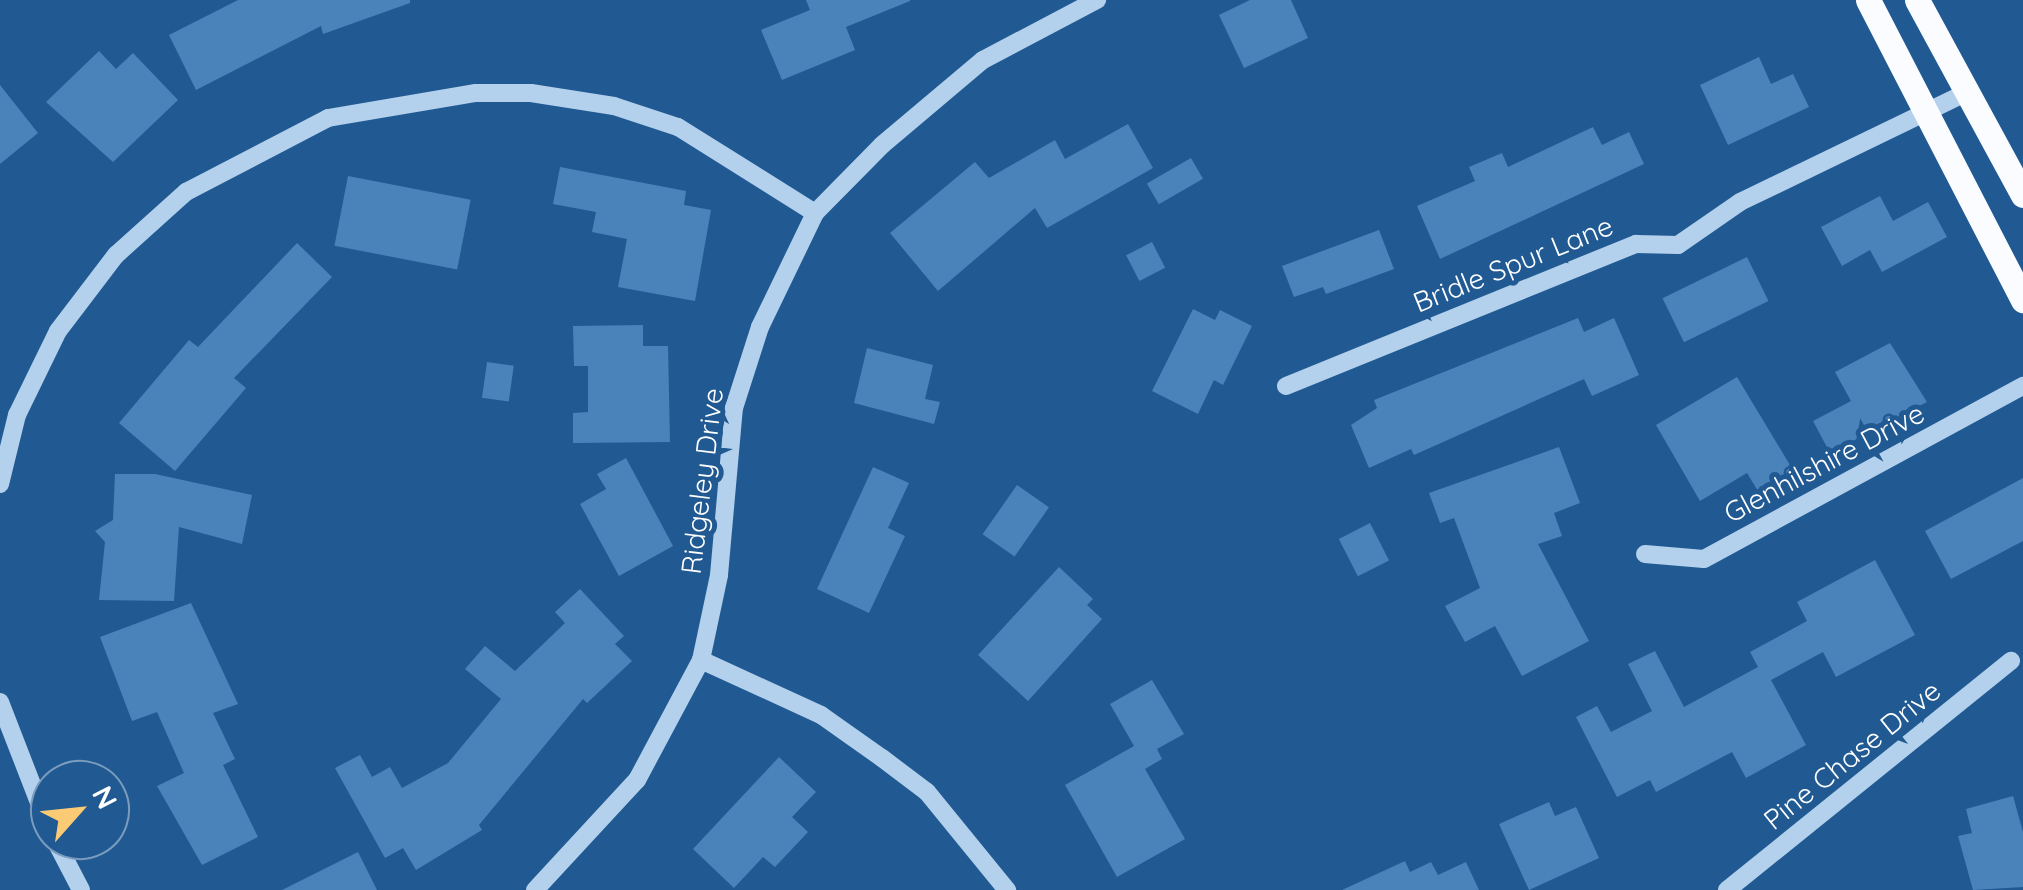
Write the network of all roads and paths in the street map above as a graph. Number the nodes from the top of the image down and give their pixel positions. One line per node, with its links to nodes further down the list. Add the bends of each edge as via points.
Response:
1 (1098, 0): 7 (street, Ridgeley Drive, via 982,60)
2 (1868, 0): 5 (main road)
3 (1917, 0): 4 (main road)
4 (1970, 91): 5 (street, Bridle Spur Lane); 6 (main road)
5 (1926, 111): 8 (main road); 9 (street, Bridle Spur Lane, via 1740,202 1678,245 1636,244)
6 (2023, 195)
7 (814, 214): 11 (street, via 678,127 614,106 532,93 476,93 328,118 186,192 116,255 58,332 17,416); 13 (street, Ridgeley Drive, via 760,327 734,408 719,575)
8 (2023, 300)
9 (1286, 386)
10 (2023, 386): 12 (street, Glenhilshire Drive, via 1704,559)
11 (0, 484)
12 (1645, 554)
13 (701, 660): 19 (street, Ridgeley Drive, via 636,780); 20 (street, via 820,714 882,758 927,792)
14 (2011, 661): 21 (street, Pine Chase Drive)
15 (0, 702): 16 (street)
16 (30, 779)
17 (65, 860): 18 (street)
18 (81, 890)
19 (535, 890)
20 (1007, 890)
21 (1727, 890)

